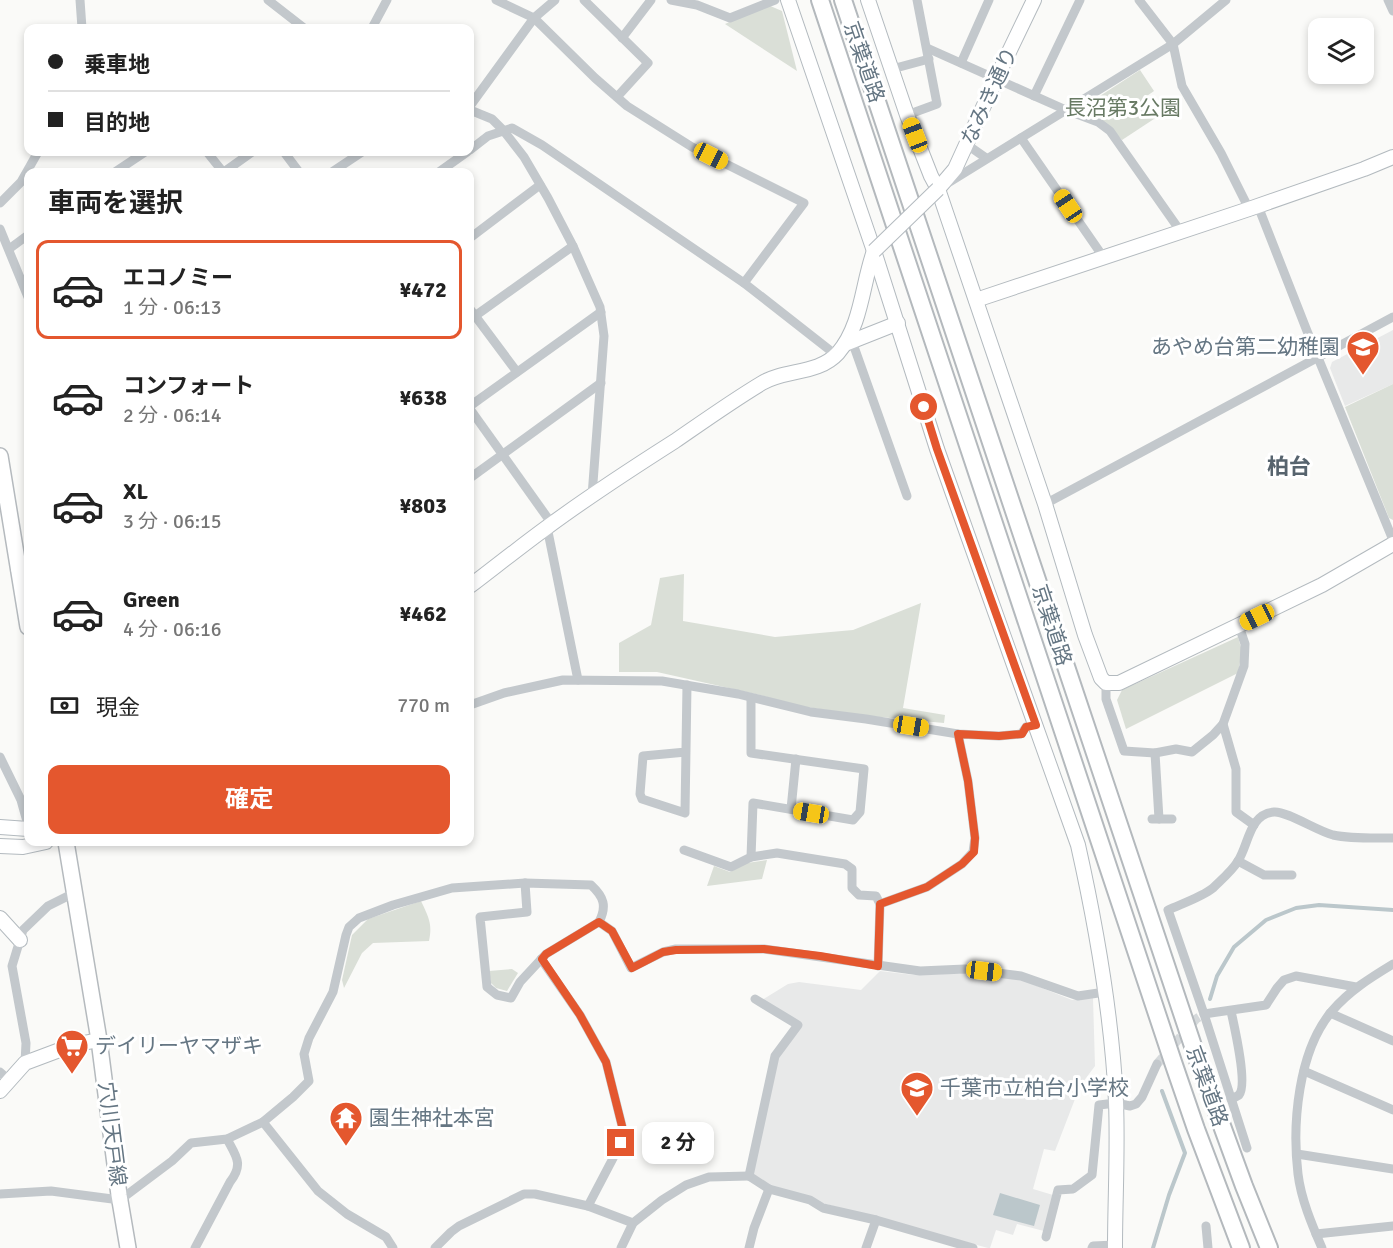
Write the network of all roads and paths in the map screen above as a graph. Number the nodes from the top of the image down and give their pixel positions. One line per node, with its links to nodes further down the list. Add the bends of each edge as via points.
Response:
1 (80, 0): 25 (street)
2 (268, 0): 24 (street)
3 (387, 0): 28 (street)
4 (496, 0): 23 (street)
5 (555, 0): 23 (street)
6 (584, 0): 29 (street)
7 (651, 0): 29 (street)
8 (671, 0): 21 (street)
9 (775, 0): 21 (street, via 730,18)
10 (788, 0): 69 (street)
11 (820, 0): 175 (highway, 京葉道路, via 1173,1062)
12 (843, 0): 176 (highway, 京葉道路, via 1196,1056)
13 (868, 0): 34 (street)
14 (917, 0): 31 (street)
15 (989, 0): 33 (street)
16 (1034, 0): 35 (street, なみき通り)
17 (1080, 0): 36 (street)
18 (1139, 0): 30 (street)
19 (1226, 0): 30 (street)
20 (1388, 0): 22 (street)
21 (697, 3)
22 (1393, 11)
23 (534, 18): 37 (street); 38 (street)
24 (291, 19): 26 (street); 27 (street)
25 (82, 24)
26 (287, 24)
27 (298, 24)
28 (374, 24)
29 (622, 38): 37 (street, via 648,63)
30 (1173, 44): 40 (street); 62 (street, via 1182,86)
31 (927, 48): 32 (street); 33 (street)
32 (929, 59): 34 (street); 41 (street, via 937,104)
33 (961, 63): 35 (street)
34 (892, 69): 41 (street)
35 (996, 79): 36 (street); 44 (street, なみき通り)
36 (1034, 96): 40 (street)
37 (617, 97): 71 (street, via 692,147 804,203)
38 (474, 102)
39 (474, 110): 42 (street)
40 (1066, 110): 43 (street); 64 (street, via 1110,131)
41 (908, 115): 60 (street)
42 (503, 130): 45 (street); 59 (street); 71 (street, via 512,128 542,146)
43 (1021, 138): 52 (street); 70 (street)
44 (966, 144): 52 (street); 60 (street, なみき通り, via 956,170)
45 (474, 146)
46 (139, 156): 53 (street)
47 (210, 156): 54 (street)
48 (246, 156): 55 (street)
49 (356, 156): 56 (street)
50 (461, 156): 57 (street)
51 (1393, 157): 62 (street)
52 (986, 158): 60 (street)
53 (121, 168)
54 (221, 168)
55 (230, 168)
56 (338, 168)
57 (445, 168)
58 (24, 177): 61 (street)
59 (540, 185): 65 (street); 67 (street)
60 (938, 189): 69 (street, なみき通り, bridge); 73 (street)
61 (0, 202)
62 (1254, 207): 64 (street); 80 (street)
63 (0, 229): 68 (street)
64 (1181, 232): 70 (street)
65 (474, 235)
66 (24, 238): 68 (street)
67 (573, 246): 74 (street); 75 (street)
68 (9, 249): 72 (street)
69 (874, 251): 78 (street); 79 (street, via 858,313)
70 (1104, 258): 73 (street)
71 (744, 283): 79 (street)
72 (24, 287)
73 (976, 300): 90 (street)
74 (474, 312)
75 (602, 312): 81 (street); 82 (street)
76 (474, 316): 81 (street)
77 (1393, 317): 80 (street)
78 (898, 323): 79 (street); 102 (street, via 937,449)
79 (844, 347): 88 (street, via 815,368 765,381); 89 (street)
80 (1317, 356): 90 (street); 92 (street)
81 (517, 372): 83 (street)
82 (601, 382): 85 (street); 88 (street)
83 (474, 404)
84 (474, 413): 85 (street)
85 (502, 455): 87 (street); 91 (street)
86 (0, 456): 93 (main road)
87 (474, 475)
88 (592, 496): 91 (street)
89 (907, 496)
90 (1045, 504): 97 (street, via 1086,635)
91 (549, 525): 94 (street); 96 (street)
92 (1393, 542): 95 (street, via 1322,585)
93 (23, 566)
94 (474, 583)
95 (1239, 626): 97 (street, via 1119,683); 101 (street, via 1245,644 1244,666)
96 (578, 680): 98 (street); 100 (street, via 554,681)
97 (1106, 683): 105 (street, via 1106,699 1124,751)
98 (687, 685): 99 (street); 104 (street)
99 (751, 698): 103 (street, via 811,712); 107 (street, via 751,753)
100 (474, 704)
101 (1224, 724): 105 (street, via 1192,752 1176,749); 111 (street, via 1236,769 1236,812)
102 (1036, 725): 103 (street, via 1026,727 1022,734); 134 (street, via 1078,845)
103 (958, 734): 124 (street, via 968,781 974,852 927,887)
104 (686, 752): 104 (street, via 685,813 642,799 643,756)
105 (1155, 753): 110 (street, via 1155,819)
106 (0, 757): 109 (street)
107 (796, 759): 108 (street); 108 (street, via 864,769 860,812 853,820)
108 (790, 809): 119 (street, via 753,803)
109 (24, 812)
110 (1172, 819)
111 (1254, 825): 114 (street, via 1259,817 1281,812 1333,835); 120 (street)
112 (0, 827): 113 (street)
113 (24, 827)
114 (1393, 838)
115 (0, 846): 116 (street)
116 (28, 846)
117 (67, 846): 123 (main road, 穴川天戸線)
118 (684, 850): 119 (street, via 731,867)
119 (751, 857): 124 (street, via 777,852 845,864 852,869 852,888 859,895 876,896)
120 (1238, 861): 121 (street, via 1264,875); 138 (street, via 1211,890 1168,910)
121 (1292, 875)
122 (525, 883): 126 (street, via 591,885 604,902); 128 (street, via 527,912 480,917 488,987 497,995 511,998); 148 (street, via 452,888 358,918 345,935 333,992 304,1054 309,1081)
123 (74, 893): 127 (street, via 48,906 23,930); 139 (main road, 穴川天戸線)
124 (880, 904): 131 (street)
125 (0, 918): 127 (street)
126 (599, 922): 128 (street); 131 (street, via 612,931 632,968 663,952 676,950 764,949)
127 (20, 940): 130 (street)
128 (542, 959): 157 (street, via 606,1062 624,1134)
129 (1393, 964): 133 (street)
130 (12, 966): 132 (street); 141 (street, via 26,1043)
131 (878, 966): 134 (street, via 920,971 965,969 1021,976 1078,996)
132 (0, 968)
133 (1356, 987): 136 (street, via 1296,976 1284,980 1266,1005); 137 (street)
134 (1105, 992): 146 (street)
135 (755, 999): 153 (street, via 798,1025 775,1056)
136 (1231, 1011): 138 (street); 145 (street, via 1242,1087 1239,1095)
137 (1330, 1013): 140 (street); 143 (street, via 1316,1034)
138 (1204, 1014): 145 (street)
139 (99, 1040): 141 (street); 156 (main road, 穴川天戸線)
140 (1393, 1041)
141 (25, 1063): 144 (street)
142 (1157, 1064): 146 (street, via 1136,1104)
143 (1304, 1071): 147 (street); 151 (street)
144 (3, 1081)
145 (1231, 1099): 150 (street)
146 (1116, 1103): 163 (street, via 1099,1105 1092,1175 1073,1189 1058,1190); 164 (street)
147 (1393, 1110)
148 (263, 1122): 149 (street); 167 (street, via 318,1191 386,1237)
149 (227, 1139): 156 (street, via 191,1143); 166 (street, via 238,1159 236,1174)
150 (1247, 1148)
151 (1297, 1154): 152 (street); 162 (street, via 1298,1176)
152 (1393, 1169)
153 (749, 1176): 154 (street); 159 (street, via 709,1177 686,1185)
154 (770, 1189): 158 (street, via 810,1200 823,1208); 170 (street)
155 (0, 1194): 156 (street, via 51,1191)
156 (120, 1200): 165 (main road, 穴川天戸線)
157 (588, 1206): 159 (street); 168 (street, via 524,1194 459,1226)
158 (876, 1220): 171 (street); 172 (street)
159 (633, 1223): 169 (street)
160 (1206, 1226): 174 (street)
161 (1393, 1226): 162 (street)
162 (1316, 1234): 177 (street)
163 (1046, 1237)
164 (1115, 1246): 173 (street)
165 (128, 1248)
166 (195, 1248)
167 (393, 1248)
168 (435, 1248)
169 (621, 1248)
170 (749, 1248)
171 (866, 1248)
172 (973, 1248)
173 (1092, 1248)
174 (1208, 1248)
175 (1241, 1248)
176 (1269, 1248)
177 (1322, 1248)

